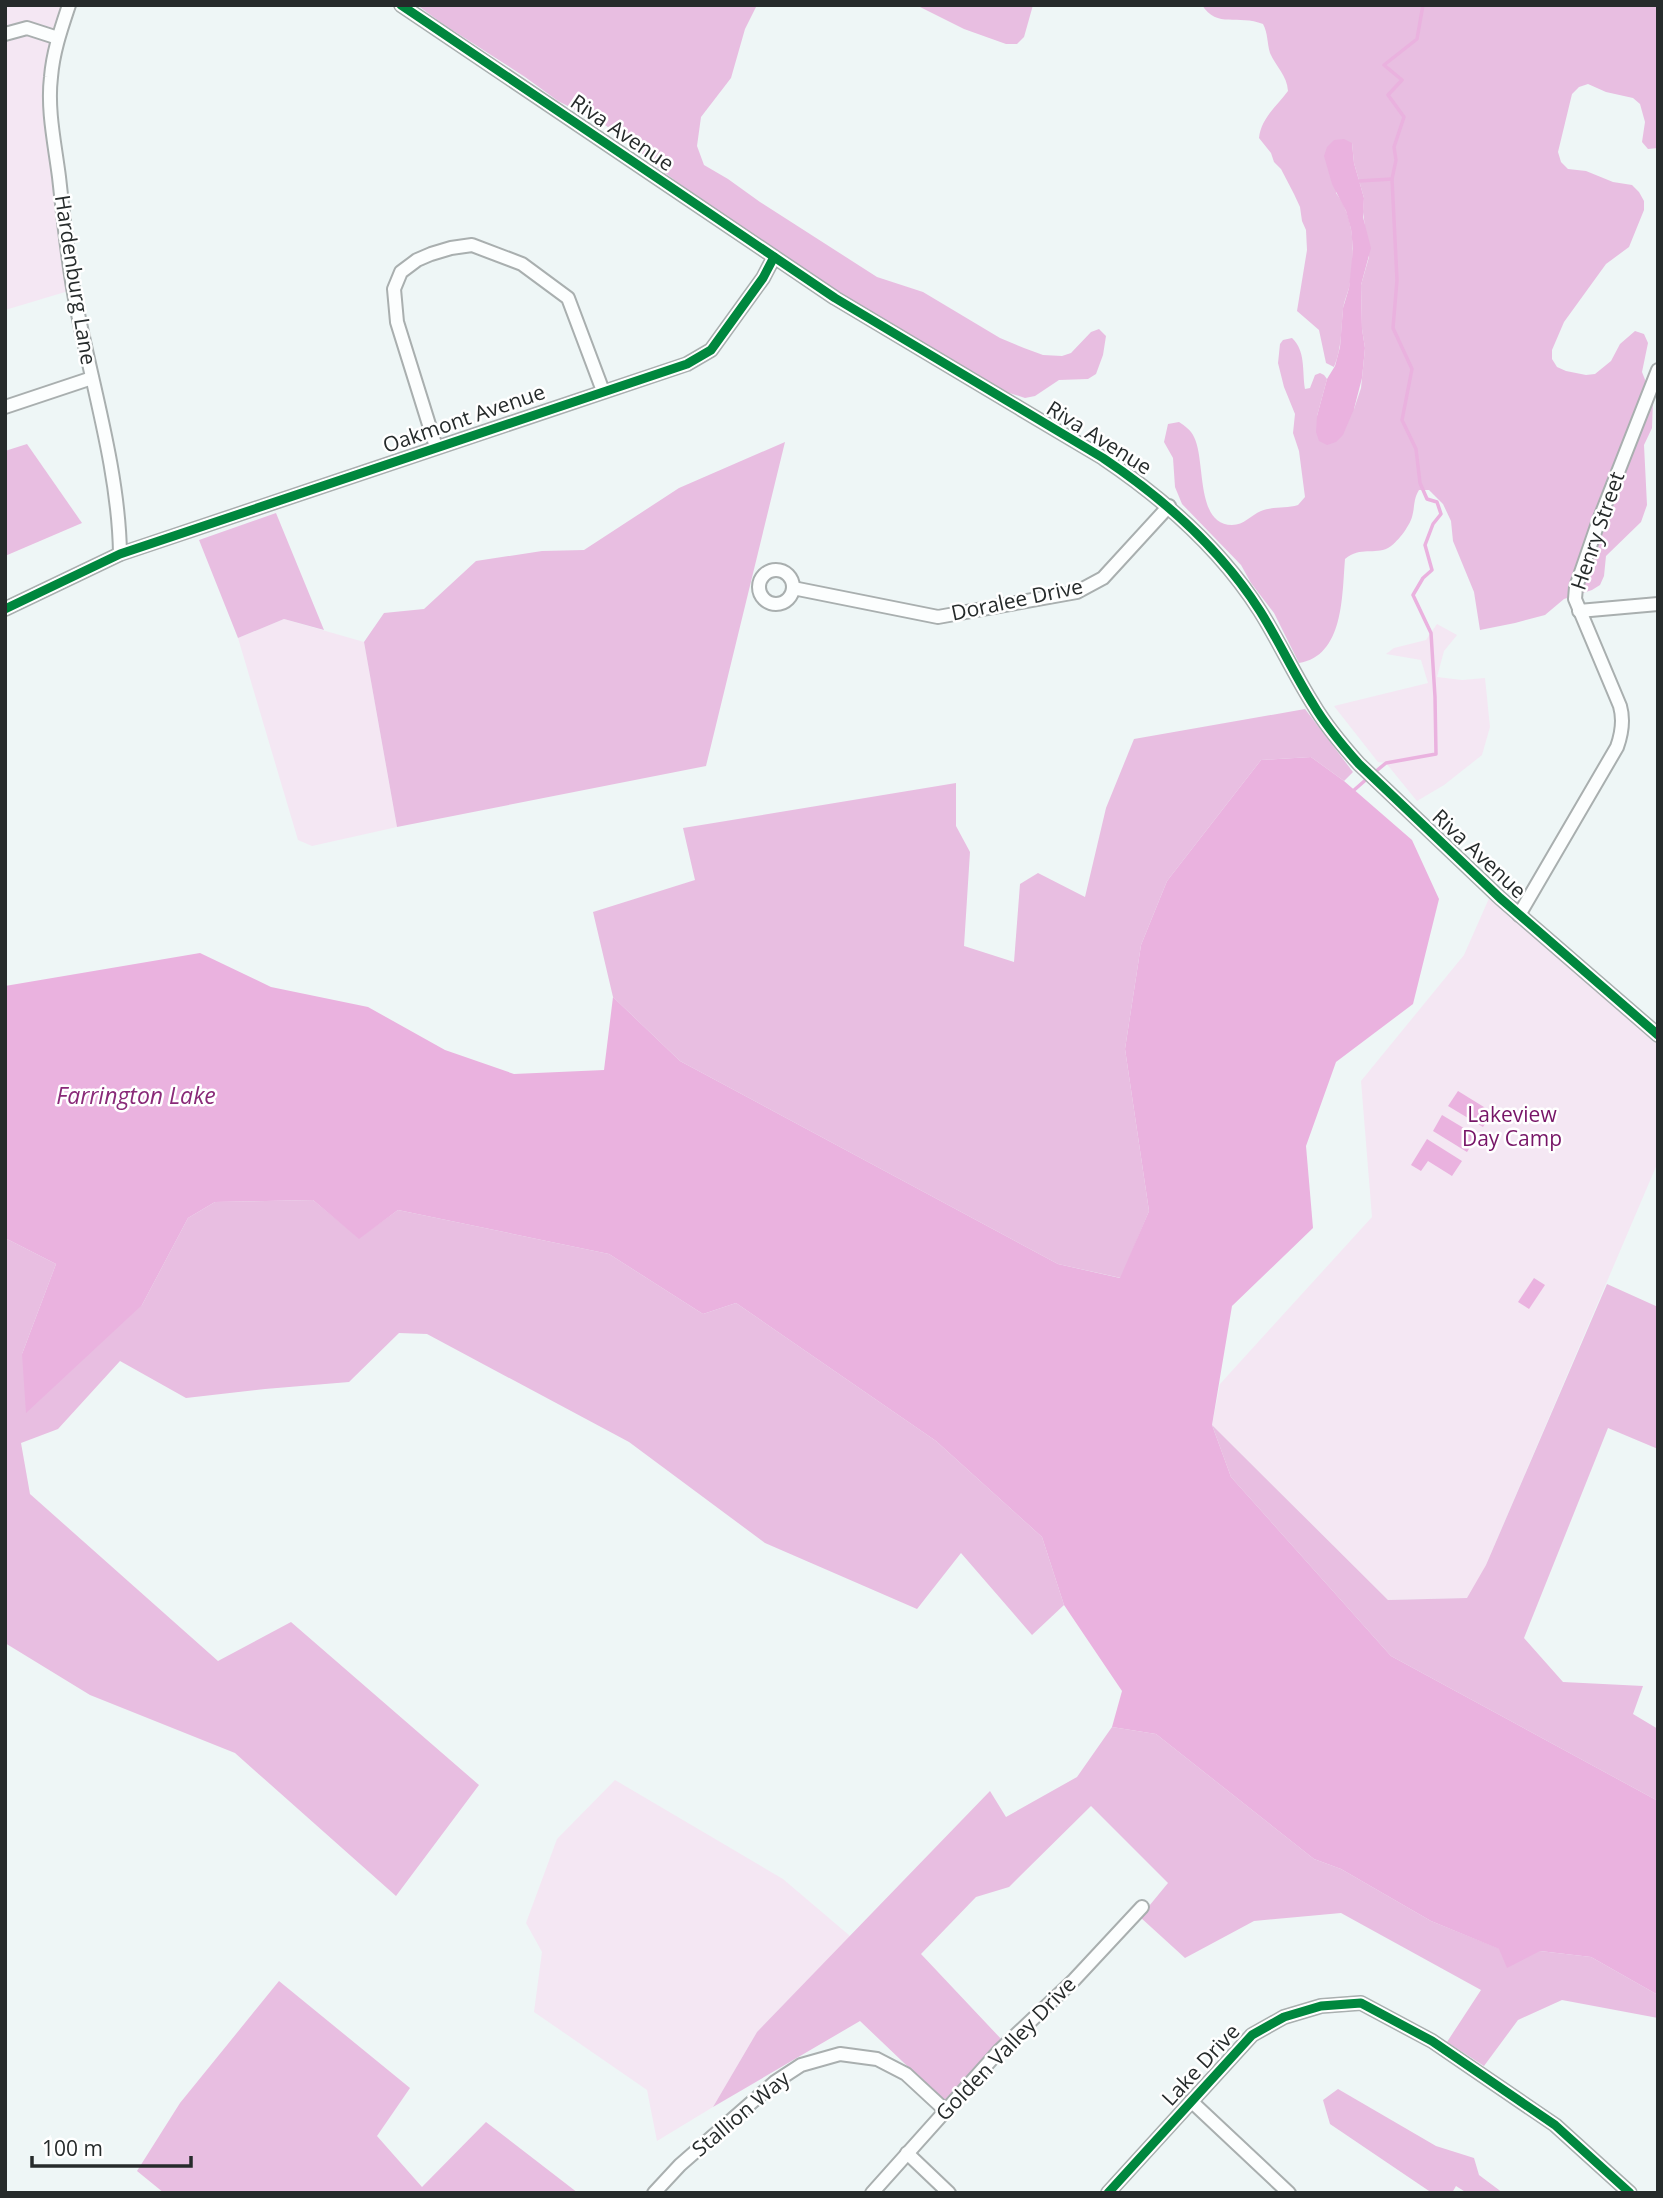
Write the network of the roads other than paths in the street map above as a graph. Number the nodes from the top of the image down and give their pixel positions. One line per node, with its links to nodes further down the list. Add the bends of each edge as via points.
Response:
1 (69, 5): 4 (street, Hardenburg Lane)
2 (401, 5): 5 (street, Riva Avenue)
3 (5, 34): 4 (street, via 27,28)
4 (58, 38): 7 (street, Hardenburg Lane, via 50,87 52,121 76,305)
5 (774, 257): 8 (street, Oakmont Avenue, via 711,350 687,364); 11 (street, Riva Avenue, via 845,305 1103,458)
6 (1658, 370): 16 (street, Henry Street, via 1576,587)
7 (92, 378): 9 (street); 12 (street, Hardenburg Lane, via 115,495)
8 (603, 391): 10 (street, Oakmont Avenue); 10 (street, via 568,298 522,264 472,245 431,254 401,272 394,289 397,322)
9 (5, 407)
10 (436, 447): 12 (street, Oakmont Avenue)
11 (1168, 506): 13 (street, Doralee Drive, via 1104,578 1077,592 938,617); 17 (street, Riva Avenue, via 1230,570 1340,742)
12 (120, 554): 15 (street, Oakmont Avenue)
13 (793, 588)
14 (1658, 604): 16 (street)
15 (5, 609)
16 (1579, 611): 17 (street, Henry Street, via 1620,706 1620,736)
17 (1519, 915): 18 (street, Riva Avenue)
18 (1658, 1035)
19 (1142, 1907): 21 (street, Golden Valley Drive, via 1074,1980 999,2050)
20 (1191, 2101): 26 (street, Lake Drive); 27 (street); 28 (street, Lake Drive, via 1252,2035 1284,2017 1321,2006 1361,2003 1432,2041 1555,2125)
21 (946, 2111): 22 (street, Golden Valley Drive); 23 (street, Stallion Way, via 906,2074 877,2059 839,2054 801,2065 775,2082)
22 (907, 2153): 24 (street, Golden Valley Drive); 25 (street)
23 (654, 2193)
24 (872, 2193)
25 (948, 2193)
26 (1108, 2193)
27 (1289, 2193)
28 (1630, 2193)

